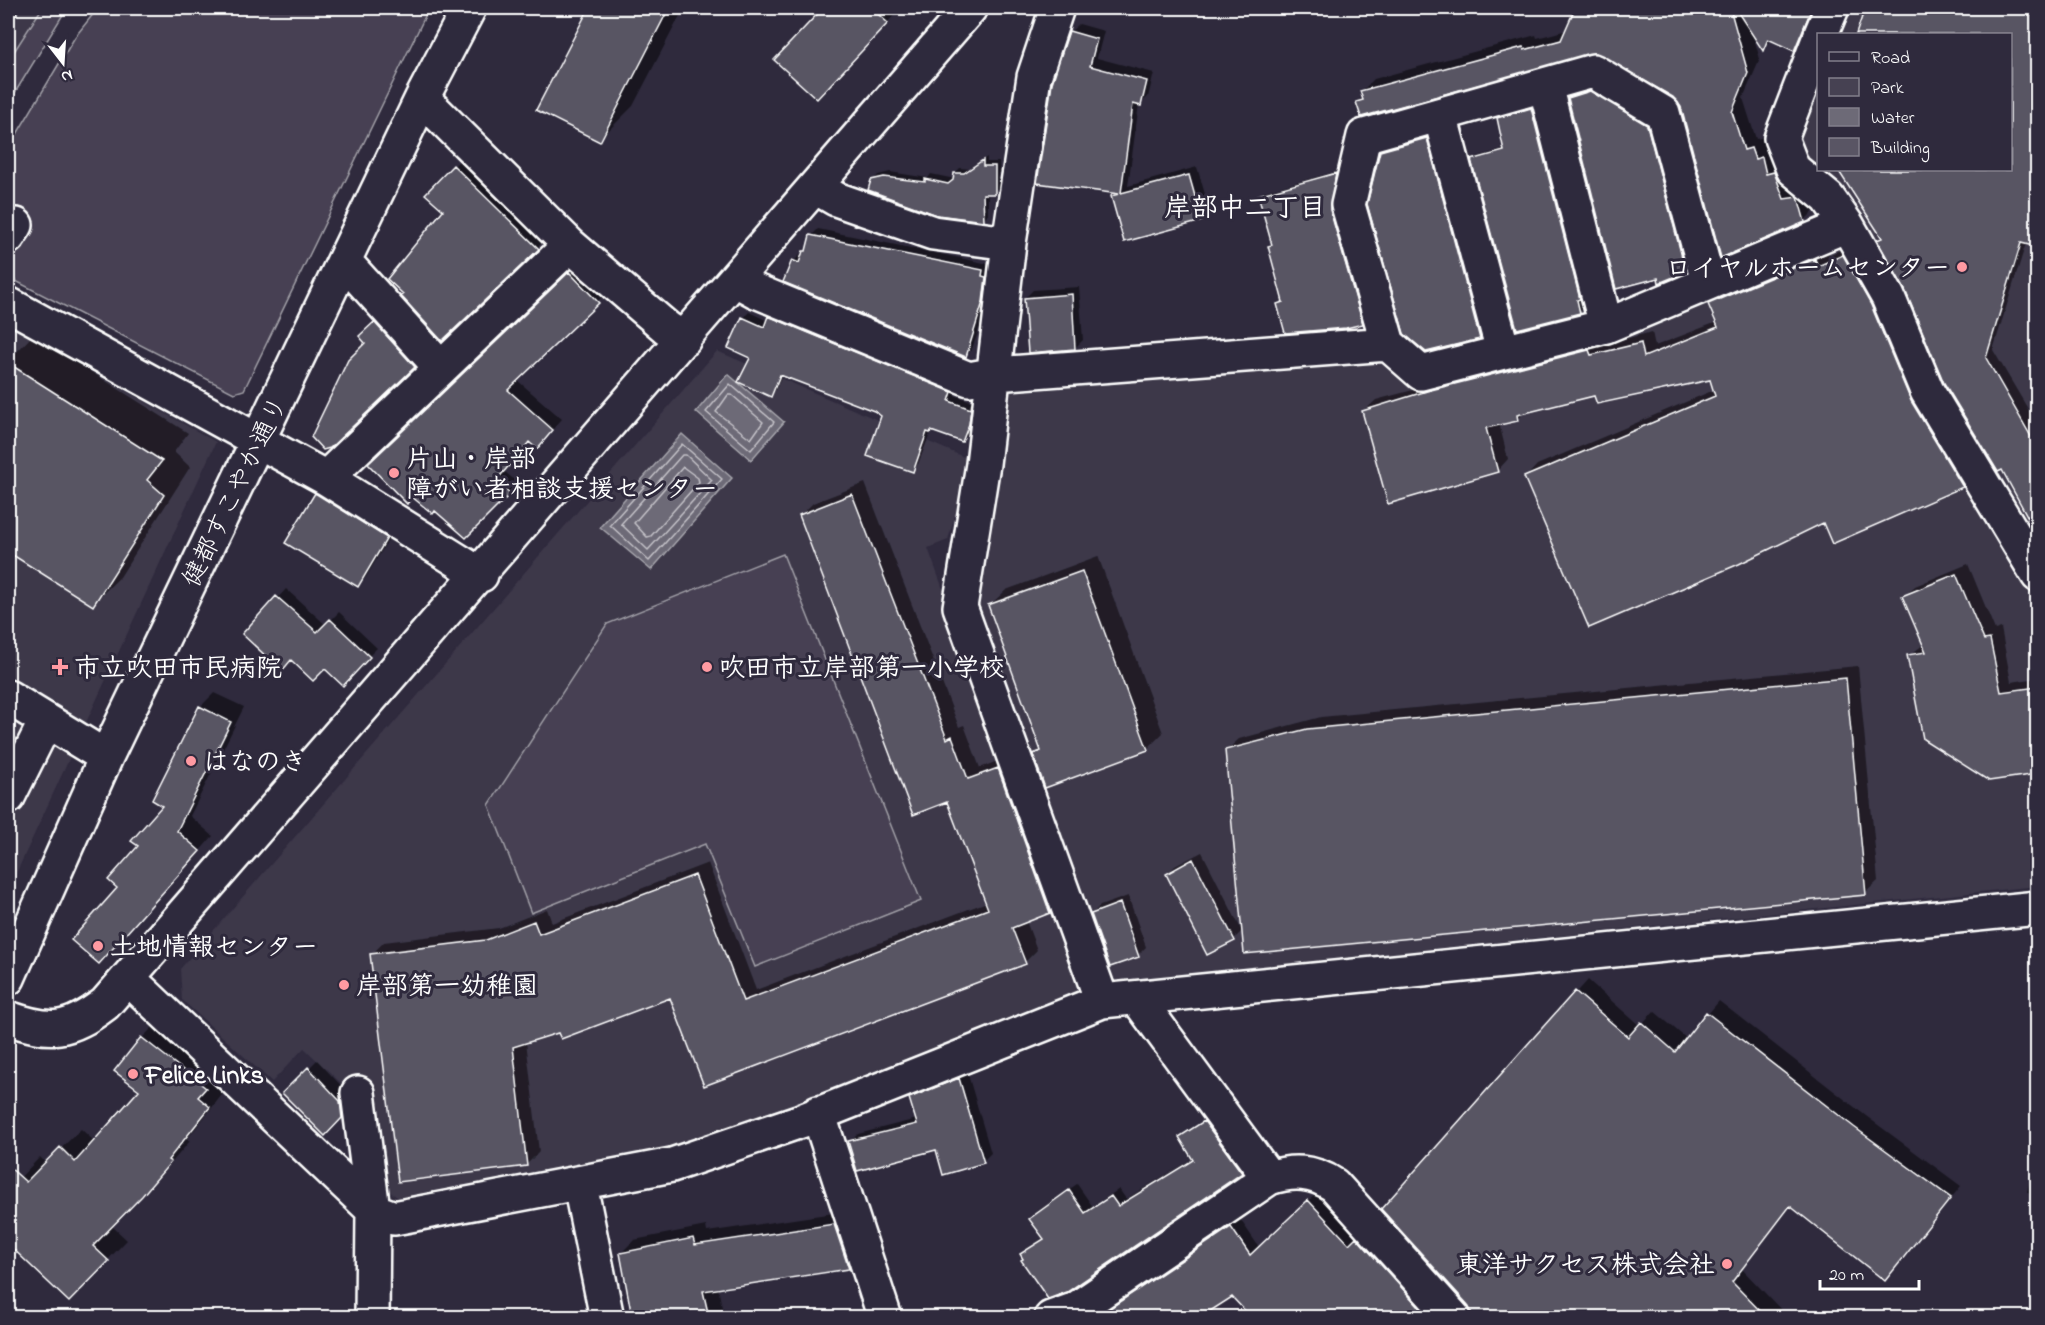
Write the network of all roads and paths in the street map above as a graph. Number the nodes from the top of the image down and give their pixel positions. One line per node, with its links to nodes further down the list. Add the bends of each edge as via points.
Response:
1 (469, 8): 8 (street, 健都すこやか通り)
2 (970, 8): 10 (street)
3 (1057, 8): 12 (street, via 1034,77)
4 (1832, 8): 5 (street)
5 (1821, 33)
6 (1817, 45): 11 (street, via 1781,138 1793,169 1828,198)
7 (1545, 85): 9 (street); 16 (street, via 1593,71 1664,113); 18 (street)
8 (422, 98): 13 (street); 14 (street, 健都すこやか通り)
9 (1440, 115): 20 (street, via 1364,136 1348,205); 21 (street)
10 (817, 188): 12 (street, via 836,199 933,233); 15 (street)
11 (1847, 225): 16 (street); 27 (street, via 1888,297 1927,391)
12 (1009, 243): 23 (street)
13 (570, 244): 19 (street); 22 (street)
14 (344, 261): 22 (street); 24 (street, 健都すこやか通り)
15 (736, 280): 19 (street); 23 (street, via 969,379)
16 (1708, 282): 18 (street)
17 (8, 304): 24 (street)
18 (1606, 326): 21 (street)
19 (684, 339): 26 (street)
20 (1388, 345): 21 (street, via 1421,372); 23 (street)
21 (1503, 351)
22 (441, 368): 25 (street)
23 (996, 374): 36 (street, via 960,607)
24 (259, 441): 25 (street); 30 (street, 健都すこやか通り)
25 (326, 478): 26 (street)
26 (481, 575): 34 (street)
27 (2037, 575)
28 (8, 697): 29 (street)
29 (46, 721): 30 (street); 31 (street)
30 (106, 757): 33 (street, 健都すこやか通り)
31 (8, 797)
32 (2037, 908): 35 (street)
33 (8, 978)
34 (129, 979): 37 (street, via 105,1004 70,1026 42,1028); 42 (street)
35 (1137, 998): 36 (street); 40 (street)
36 (1102, 1001): 39 (street)
37 (8, 1018)
38 (358, 1093): 42 (street)
39 (818, 1113): 41 (street, via 672,1165); 46 (street)
40 (1269, 1178): 43 (street, via 1303,1172 1325,1178); 47 (street, via 1076,1309)
41 (580, 1185): 42 (street, via 394,1218); 45 (street)
42 (374, 1210): 44 (street)
43 (1449, 1316)
44 (372, 1317)
45 (607, 1317)
46 (885, 1317)
47 (1051, 1317)

